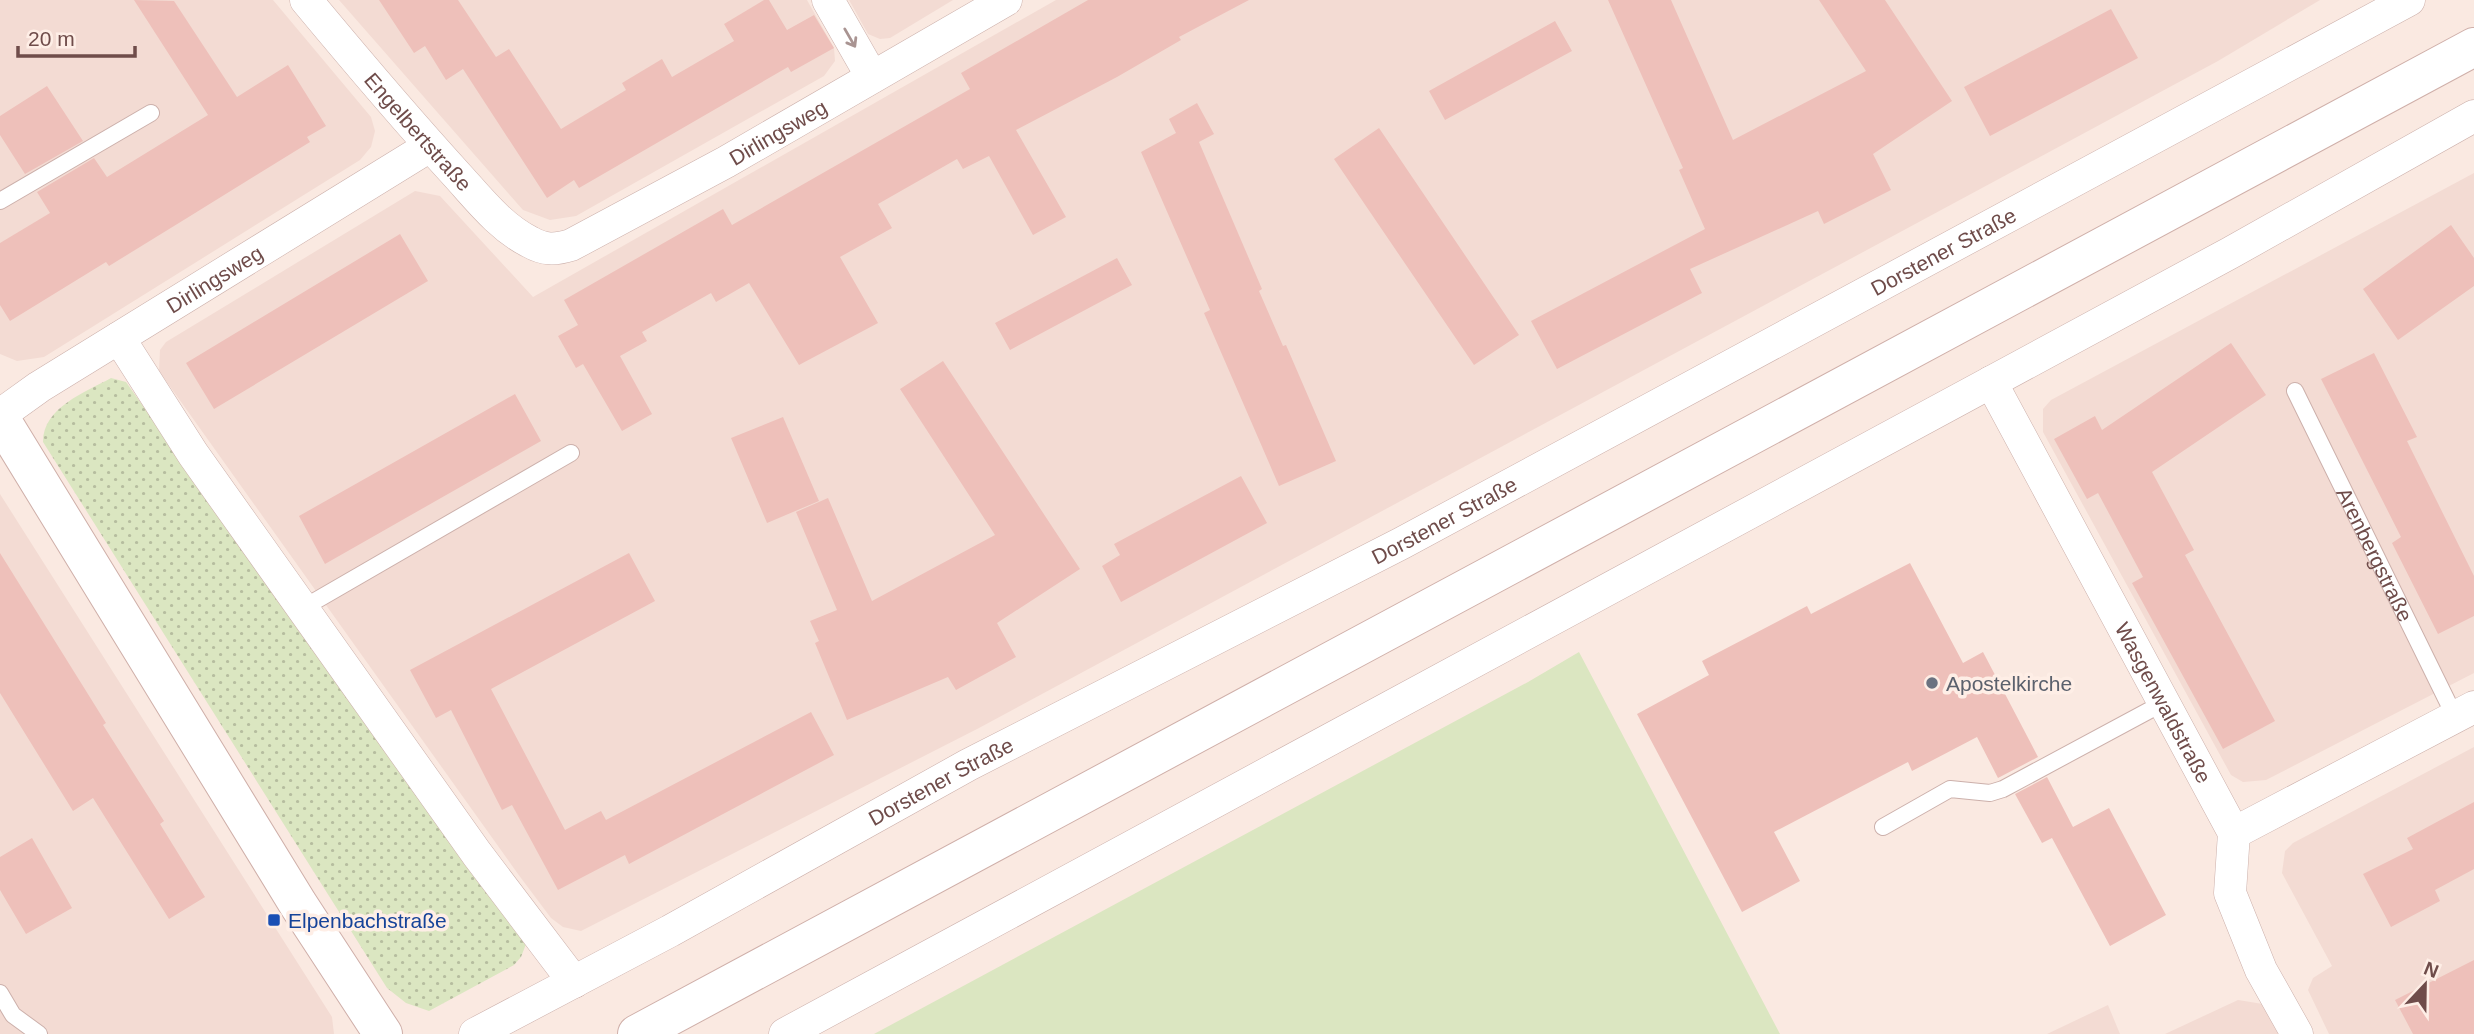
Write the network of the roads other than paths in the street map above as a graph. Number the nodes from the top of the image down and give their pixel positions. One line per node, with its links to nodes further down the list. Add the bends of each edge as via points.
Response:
1 (306, 0): 9 (street, Engelbertstraße)
2 (828, 0): 6 (street, one-way to 6)
3 (1006, 0): 6 (street, Dirlingsweg)
4 (2409, 0): 22 (street, Dorstener Straße, via 1402,543 968,765)
5 (2474, 47): 27 (main road)
6 (872, 77): 11 (street, Dirlingsweg, via 570,246)
7 (151, 113): 10 (lane)
8 (2474, 116): 13 (street)
9 (430, 146): 11 (street, Engelbertstraße, via 501,222); 12 (street, Dirlingsweg)
10 (0, 201)
11 (543, 249)
12 (119, 338): 15 (street, Dirlingsweg); 17 (street, via 193,454)
13 (1991, 382): 18 (street, Wasgenwaldstraße); 28 (street)
14 (2295, 391): 19 (lane, Arenbergstraße)
15 (0, 417): 25 (main road, via 298,904)
16 (571, 453): 17 (lane)
17 (303, 608): 22 (street)
18 (2163, 703): 20 (lane, via 2003,789 1990,793 1950,789); 21 (street, Wasgenwaldstraße)
19 (2465, 712): 21 (street, Arenbergstraße)
20 (1883, 827)
21 (2234, 833): 29 (street, via 2230,893 2261,970)
22 (574, 982): 26 (street, Dorstener Straße)
23 (0, 993): 24 (lane, via 13,1015)
24 (39, 1034)
25 (383, 1034)
26 (475, 1034)
27 (638, 1034)
28 (785, 1034)
29 (2297, 1034)

